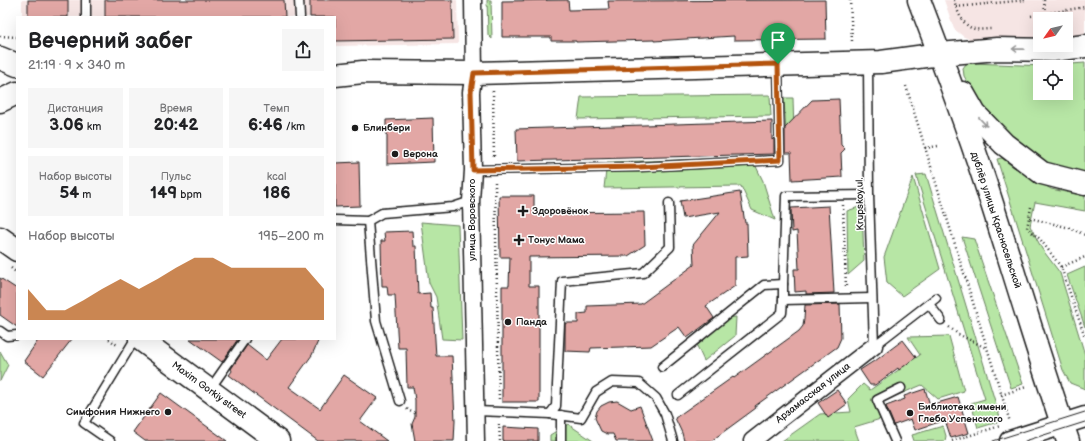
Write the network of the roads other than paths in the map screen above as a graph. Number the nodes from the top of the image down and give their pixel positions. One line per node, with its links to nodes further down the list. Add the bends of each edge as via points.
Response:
1 (86, 0): 5 (lane)
2 (299, 0): 6 (lane)
3 (472, 0): 13 (street, улица Воровского)
4 (919, 0): 8 (main road, дублёр улицы Красносельской)
5 (86, 16)
6 (300, 16)
7 (1085, 46): 8 (main road, one-way to 8, via 1053,50 997,49)
8 (940, 54): 10 (main road); 18 (main road, one-way to 18, via 975,114 1004,144 1042,173); 45 (main road, дублёр улицы Красносельской, via 984,180)
9 (0, 58): 12 (main road)
10 (868, 62): 11 (main road); 19 (lane, Krupskoy ul.)
11 (778, 64): 13 (main road); 17 (lane, via 780,160 640,167)
12 (16, 65)
13 (474, 73): 14 (main road, via 363,72); 17 (street, улица Воровского, via 471,92)
14 (336, 75)
15 (16, 93): 16 (main road)
16 (0, 101)
17 (473, 170): 20 (street, улица Воровского)
18 (1085, 184)
19 (869, 195): 24 (lane, via 786,196); 25 (lane, Krupskoy ul.)
20 (470, 201): 23 (lane, via 453,207 382,212); 41 (street, улица Воровского)
21 (669, 203): 42 (lane, via 670,247 643,273 562,281 556,406)
22 (336, 220): 23 (lane)
23 (368, 221): 40 (lane, via 376,321)
24 (783, 284): 27 (lane); 36 (lane, via 764,285)
25 (872, 298): 27 (lane); 35 (lane, Krupskoy ul.)
26 (936, 298): 28 (lane)
27 (784, 300): 39 (lane, via 782,312)
28 (929, 304): 29 (lane); 35 (lane)
29 (941, 320)
30 (0, 331): 31 (lane, via 7,336)
31 (16, 335)
32 (134, 340): 46 (lane, via 84,423)
33 (141, 340): 38 (main road, Maxim Gorkiy street)
34 (244, 340): 38 (lane)
35 (874, 346): 51 (street, Арзамасская улица)
36 (662, 367)
37 (901, 388): 52 (lane, via 877,400)
38 (209, 390): 47 (main road, Maxim Gorkiy street)
39 (678, 395)
40 (400, 402)
41 (476, 411): 42 (lane); 48 (street, улица Воровского)
42 (550, 414): 43 (lane)
43 (561, 415): 49 (lane); 50 (lane, via 581,418 596,392 612,382 639,384 656,398 665,414)
44 (1085, 417): 45 (street)
45 (1066, 433): 53 (street)
46 (110, 441)
47 (278, 441)
48 (476, 441)
49 (561, 441)
50 (673, 441)
51 (752, 441)
52 (895, 441)
53 (1010, 441)

